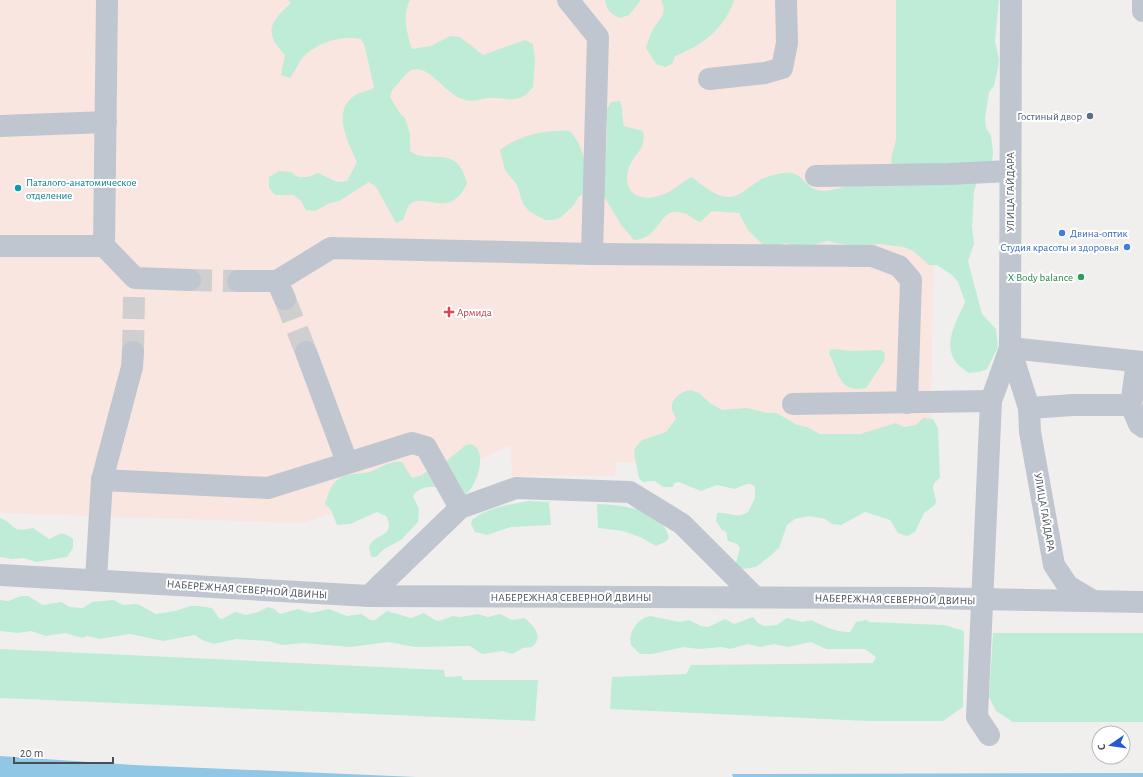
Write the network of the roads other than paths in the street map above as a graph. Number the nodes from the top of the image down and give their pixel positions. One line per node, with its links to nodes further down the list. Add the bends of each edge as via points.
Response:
1 (107, 0): 8 (street)
2 (568, 0): 14 (street, via 598,37)
3 (786, 0): 7 (street, via 787,43 782,68 765,73)
4 (1011, 0): 10 (street, УЛИЦА ГАЙДАРА)
5 (1143, 0): 6 (street)
6 (1143, 11)
7 (709, 79)
8 (106, 122): 9 (street); 13 (street)
9 (0, 126)
10 (1009, 171): 11 (street); 17 (street, УЛИЦА ГАЙДАРА)
11 (816, 176)
12 (0, 246): 13 (street)
13 (104, 246): 15 (street, via 135,288)
14 (592, 254): 16 (street, via 331,248 281,290); 22 (street, via 872,256 899,266 911,280)
15 (190, 280)
16 (238, 281)
17 (1010, 348): 20 (street); 21 (street); 25 (street, УЛИЦА ГАЙДАРА)
18 (133, 352): 28 (street, via 132,367)
19 (306, 352): 27 (street)
20 (1140, 362): 24 (street)
21 (991, 401): 22 (street); 36 (street, via 977,717)
22 (907, 403): 23 (street)
23 (792, 404)
24 (1130, 405): 25 (street, via 1074,404); 26 (street)
25 (1029, 408): 34 (street, УЛИЦА ГАЙДАРА, via 1030,432 1054,565 1068,586)
26 (1143, 427)
27 (347, 462): 28 (street, via 268,488); 29 (street, via 412,443 426,447)
28 (102, 480): 31 (street)
29 (460, 508): 32 (street); 33 (street, via 516,488 630,492 682,524)
30 (0, 575): 31 (street, НАБЕРЕЖНАЯ СЕВЕРНОЙ ДВИНЫ)
31 (96, 579): 32 (street, НАБЕРЕЖНАЯ СЕВЕРНОЙ ДВИНЫ)
32 (369, 596): 33 (street, НАБЕРЕЖНАЯ СЕВЕРНОЙ ДВИНЫ)
33 (755, 597): 34 (street, НАБЕРЕЖНАЯ СЕВЕРНОЙ ДВИНЫ, bridge)
34 (1093, 601): 35 (street, НАБЕРЕЖНАЯ СЕВЕРНОЙ ДВИНЫ)
35 (1143, 602)
36 (989, 735)

